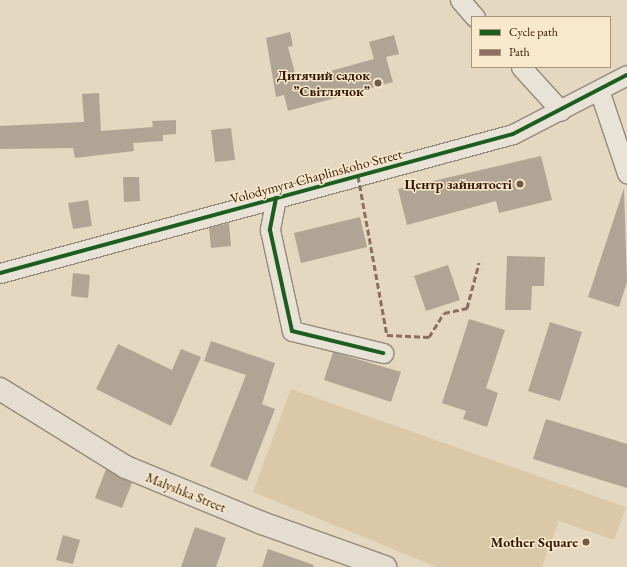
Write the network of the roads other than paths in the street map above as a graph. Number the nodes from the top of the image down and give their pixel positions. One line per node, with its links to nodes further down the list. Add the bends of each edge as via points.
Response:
1 (460, 0): 2 (street)
2 (474, 16)
3 (522, 68): 6 (street)
4 (627, 75): 5 (street, Volodymyra Chaplinskoho Street)
5 (599, 90): 6 (street, Volodymyra Chaplinskoho Street); 7 (street)
6 (561, 111): 8 (street, Volodymyra Chaplinskoho Street, via 513,134)
7 (627, 173)
8 (276, 198): 9 (street, Volodymyra Chaplinskoho Street); 10 (street, via 270,230 292,331)
9 (0, 273)
10 (383, 353)
11 (0, 389): 12 (main road, Malyshka Street, via 126,467 262,523)
12 (385, 567)

